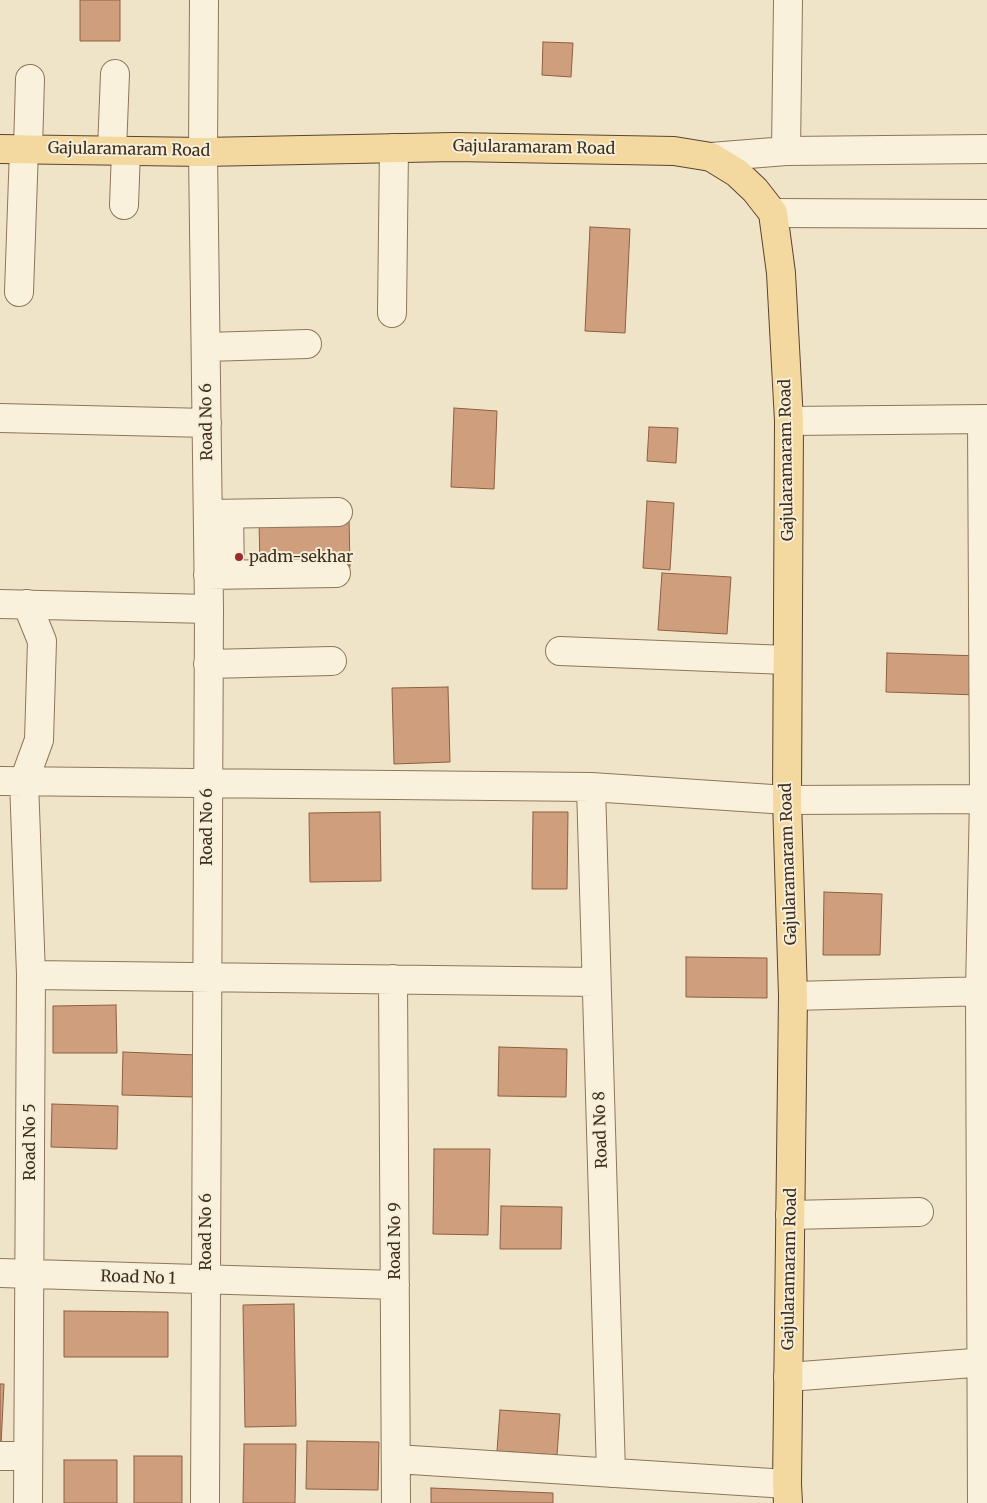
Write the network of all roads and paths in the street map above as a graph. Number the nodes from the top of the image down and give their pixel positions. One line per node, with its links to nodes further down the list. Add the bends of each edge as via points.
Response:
1 (204, 0): 10 (street, Road No 6)
2 (788, 0): 9 (street)
3 (115, 74): 8 (street)
4 (30, 79): 6 (street)
5 (394, 148): 10 (main road, Gajularamaram Road); 11 (main road, Gajularamaram Road, via 642,149 674,150); 16 (street)
6 (17, 149): 8 (main road, Gajularamaram Road); 15 (street)
7 (987, 150): 9 (street)
8 (119, 151): 10 (main road, Gajularamaram Road); 12 (street)
9 (786, 151): 11 (street)
10 (203, 152): 18 (street, Road No 6)
11 (712, 157): 13 (main road, Gajularamaram Road, via 755,190)
12 (124, 205)
13 (773, 213): 14 (street); 21 (main road, Gajularamaram Road, via 781,273)
14 (987, 214)
15 (19, 292)
16 (392, 313)
17 (307, 344): 18 (street)
18 (206, 347): 22 (street, Road No 6)
19 (0, 418): 22 (street)
20 (985, 419): 21 (street); 37 (street)
21 (789, 421): 31 (main road, Gajularamaram Road)
22 (207, 423): 24 (street, Road No 6)
23 (338, 512): 24 (street)
24 (218, 514): 26 (street, Road No 6)
25 (336, 573): 26 (street)
26 (219, 575): 29 (street, Road No 6)
27 (0, 604): 28 (street)
28 (28, 604): 29 (street); 34 (street, via 42,641 39,740)
29 (209, 609): 33 (street, Road No 6)
30 (560, 651): 31 (street)
31 (787, 660): 38 (main road, Gajularamaram Road)
32 (332, 661): 33 (street)
33 (208, 664): 35 (street, Road No 6)
34 (12, 781): 35 (street); 39 (street, Road No 5)
35 (208, 783): 36 (street); 40 (street, Road No 6)
36 (591, 787): 38 (street); 42 (street, Road No 8)
37 (985, 799): 38 (street); 43 (street)
38 (787, 800): 44 (main road, Gajularamaram Road)
39 (31, 975): 40 (street); 48 (street, Road No 5)
40 (207, 977): 41 (street); 49 (street, Road No 6)
41 (393, 979): 42 (street); 50 (street, Road No 9)
42 (596, 982): 56 (street, Road No 8)
43 (983, 991): 44 (street); 51 (street)
44 (793, 996): 46 (main road, Gajularamaram Road)
45 (919, 1212): 46 (street)
46 (790, 1215): 52 (main road, Gajularamaram Road)
47 (0, 1273): 48 (street, Road No 1)
48 (30, 1274): 49 (street, Road No 1); 54 (street, Road No 5)
49 (206, 1280): 50 (street, Road No 1); 59 (street, Road No 6)
50 (395, 1285): 55 (street, Road No 9)
51 (984, 1362): 52 (street); 61 (street)
52 (788, 1377): 57 (main road, Gajularamaram Road)
53 (0, 1456): 54 (street)
54 (28, 1456): 58 (street, Road No 5)
55 (396, 1459): 56 (street); 60 (street, Road No 9)
56 (611, 1472): 57 (street)
57 (787, 1493)
58 (28, 1503)
59 (205, 1503)
60 (396, 1503)
61 (982, 1503)

